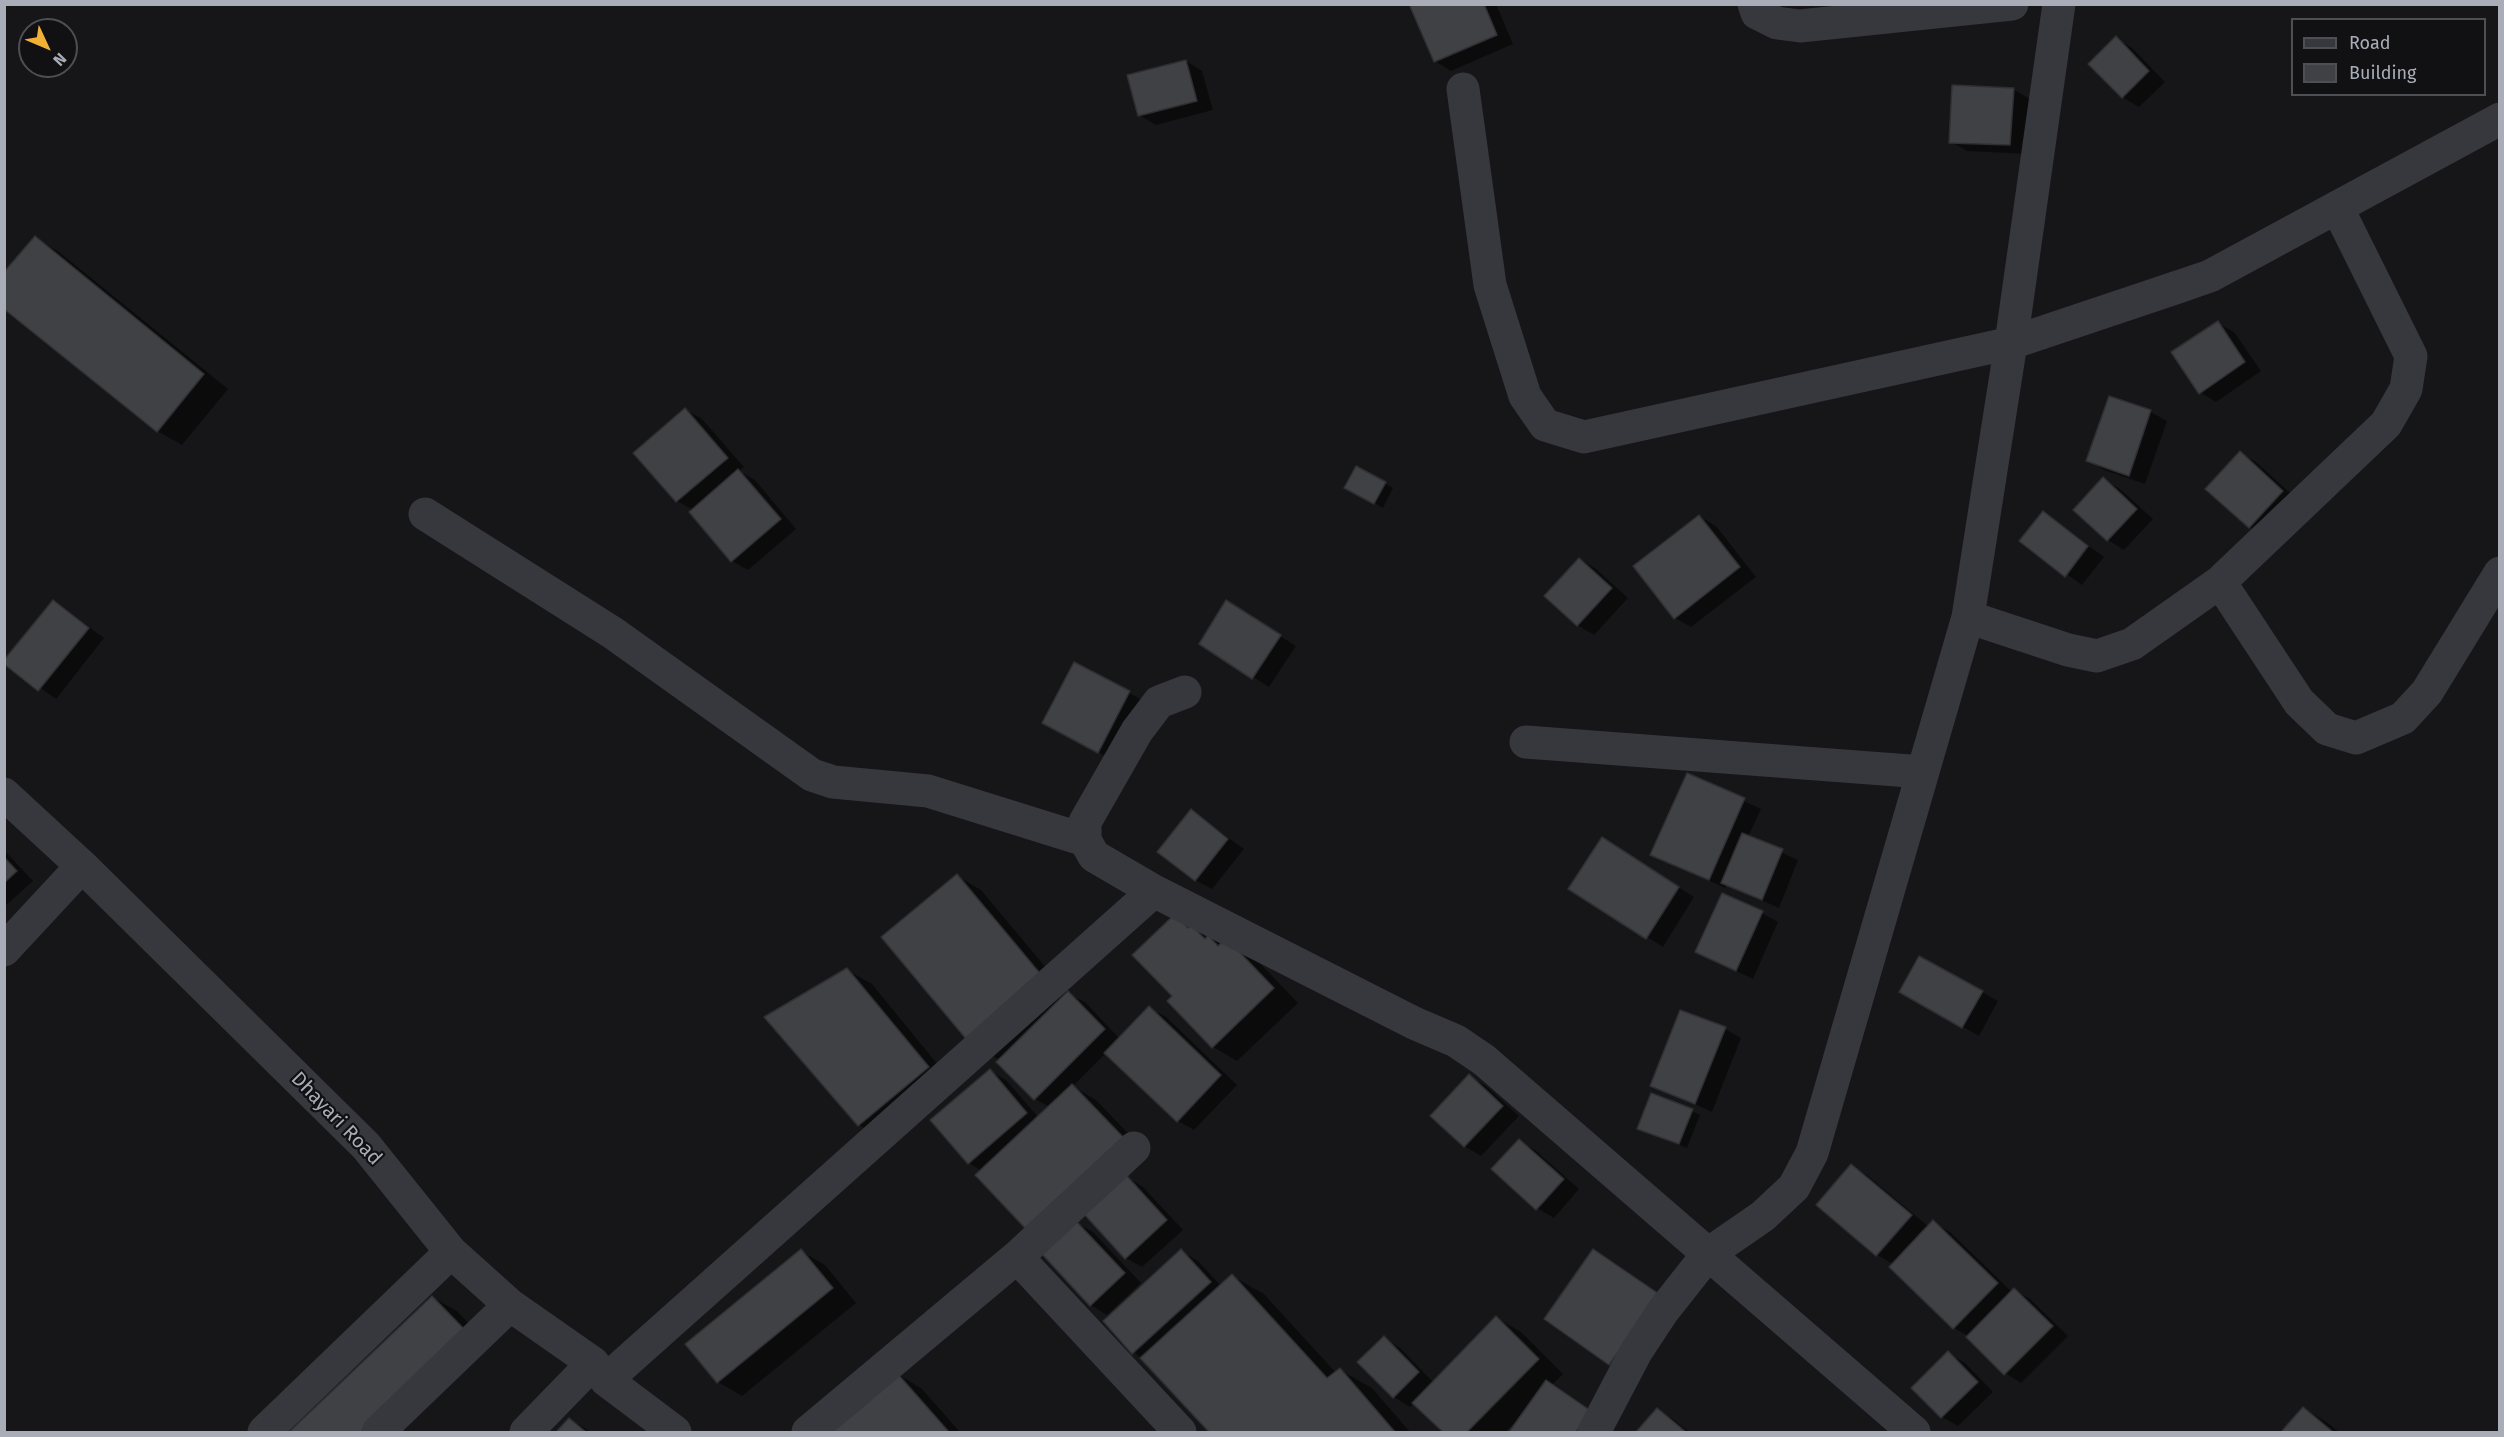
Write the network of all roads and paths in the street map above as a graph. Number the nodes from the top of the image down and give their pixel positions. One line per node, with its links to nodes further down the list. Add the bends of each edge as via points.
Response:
1 (1754, 4): 2 (street, via 1757,13 1777,23 1800,26)
2 (2012, 4)
3 (2059, 4): 7 (street)
4 (1463, 89): 7 (street, via 1490,285 1525,396 1545,425 1584,437)
5 (2499, 119): 6 (street)
6 (2337, 207): 7 (street, via 2210,276); 10 (street, via 2411,356 2406,389 2386,424)
7 (2011, 343): 11 (street)
8 (425, 514): 16 (street, via 613,633 812,775 833,782 928,791)
9 (2499, 573): 10 (street, via 2427,692 2403,718 2356,738 2327,729 2299,702)
10 (2220, 582): 11 (street, via 2132,644 2097,656)
11 (1968, 617): 14 (street)
12 (1185, 692): 16 (street, via 1159,702 1137,731 1086,822)
13 (1526, 742): 14 (street)
14 (1923, 772): 22 (street, via 1812,1153 1794,1187 1763,1216)
15 (4, 794): 17 (street, Dhayari Road)
16 (1085, 840): 18 (street, via 1094,856)
17 (82, 866): 19 (street); 21 (street, Dhayari Road, via 366,1146)
18 (1154, 891): 22 (street, via 1456,1041 1484,1060); 25 (street)
19 (4, 950)
20 (1134, 1148): 23 (street)
21 (452, 1252): 24 (street, Dhayari Road); 26 (street)
22 (1708, 1254): 32 (street, via 1636,1352); 33 (street)
23 (1017, 1257): 30 (street); 31 (street)
24 (510, 1305): 25 (street, Dhayari Road); 27 (street)
25 (600, 1371): 28 (street); 29 (street, Dhayari Road)
26 (264, 1432)
27 (378, 1432)
28 (526, 1432)
29 (675, 1432)
30 (808, 1432)
31 (1180, 1432)
32 (1594, 1432)
33 (1914, 1432)

